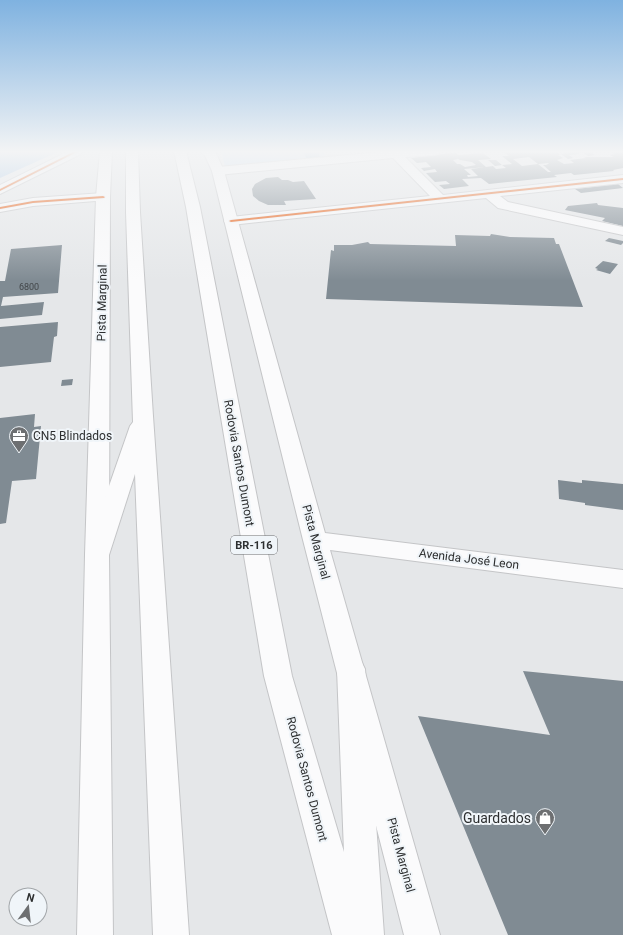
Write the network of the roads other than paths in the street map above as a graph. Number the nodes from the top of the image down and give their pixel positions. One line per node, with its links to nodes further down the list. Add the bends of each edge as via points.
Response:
1 (133, 195): 14 (main road)
2 (190, 195): 21 (main road, Rodovia Santos Dumont / BR-116, via 278,676)
3 (224, 195): 12 (main road, Pista Marginal)
4 (435, 195): 8 (main road)
5 (484, 195): 8 (main road)
6 (490, 195): 10 (main road)
7 (103, 197): 11 (main road, via 33,202); 16 (main road, Pista Marginal)
8 (440, 200): 12 (main road)
9 (548, 201): 10 (main road)
10 (503, 205): 12 (main road); 13 (main road)
11 (0, 208)
12 (232, 227): 15 (main road, Pista Marginal)
13 (623, 231)
14 (143, 416): 16 (main road); 20 (main road)
15 (315, 540): 17 (main road, Avenida José Leon); 18 (main road, Pista Marginal)
16 (97, 555): 19 (main road, Pista Marginal)
17 (623, 579)
18 (351, 669): 22 (main road); 23 (main road, Pista Marginal)
19 (95, 935)
20 (171, 935)
21 (350, 935)
22 (366, 935)
23 (422, 935)

